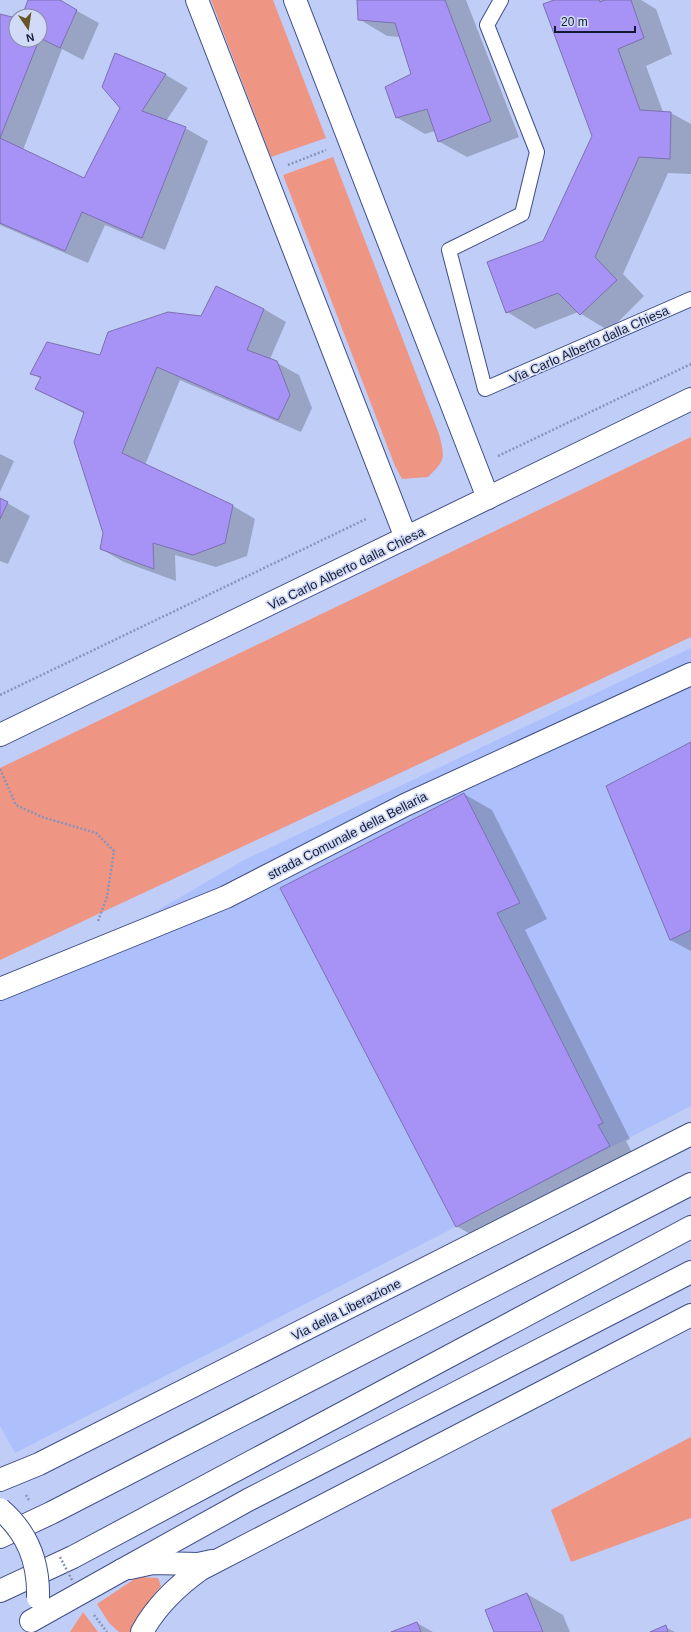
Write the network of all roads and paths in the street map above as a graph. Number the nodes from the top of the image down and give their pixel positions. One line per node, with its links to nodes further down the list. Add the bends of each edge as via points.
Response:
1 (197, 0): 5 (main road)
2 (295, 0): 4 (main road)
3 (501, 0): 6 (lane, Via Carlo Alberto dalla Chiesa, via 487,25 537,152 522,214 449,250 485,389)
4 (350, 141): 5 (path); 10 (main road)
5 (265, 174): 12 (main road)
6 (691, 299)
7 (691, 364): 9 (path)
8 (691, 399): 10 (main road, Via Carlo Alberto dalla Chiesa)
9 (495, 458)
10 (488, 498): 12 (main road, Via Carlo Alberto dalla Chiesa)
11 (366, 520): 14 (path)
12 (406, 538): 15 (main road, Via Carlo Alberto dalla Chiesa)
13 (691, 674): 17 (main road, strada Comunale della Bellaria, via 405,805 226,897)
14 (0, 695)
15 (0, 735)
16 (0, 770): 17 (path, via 16,805 42,817 96,833 114,852 106,897)
17 (87, 954): 18 (main road, strada Comunale della Bellaria)
18 (0, 990)
19 (691, 1134): 24 (main road, Via della Liberazione, via 26,1471)
20 (691, 1184): 26 (main road)
21 (691, 1227): 29 (main road, via 80,1553)
22 (691, 1272): 28 (main road, via 248,1500)
23 (691, 1315): 27 (main road)
24 (0, 1480)
25 (0, 1509): 31 (main road, bridge, via 16,1525 28,1545 38,1573 38,1603)
26 (0, 1537)
27 (225, 1557): 28 (main road, via 198,1564 141,1564); 33 (main road, via 201,1569 181,1584 156,1609)
28 (122, 1570): 31 (main road)
29 (0, 1591)
30 (90, 1608): 32 (path)
31 (28, 1628)
32 (107, 1632)
33 (142, 1632)

